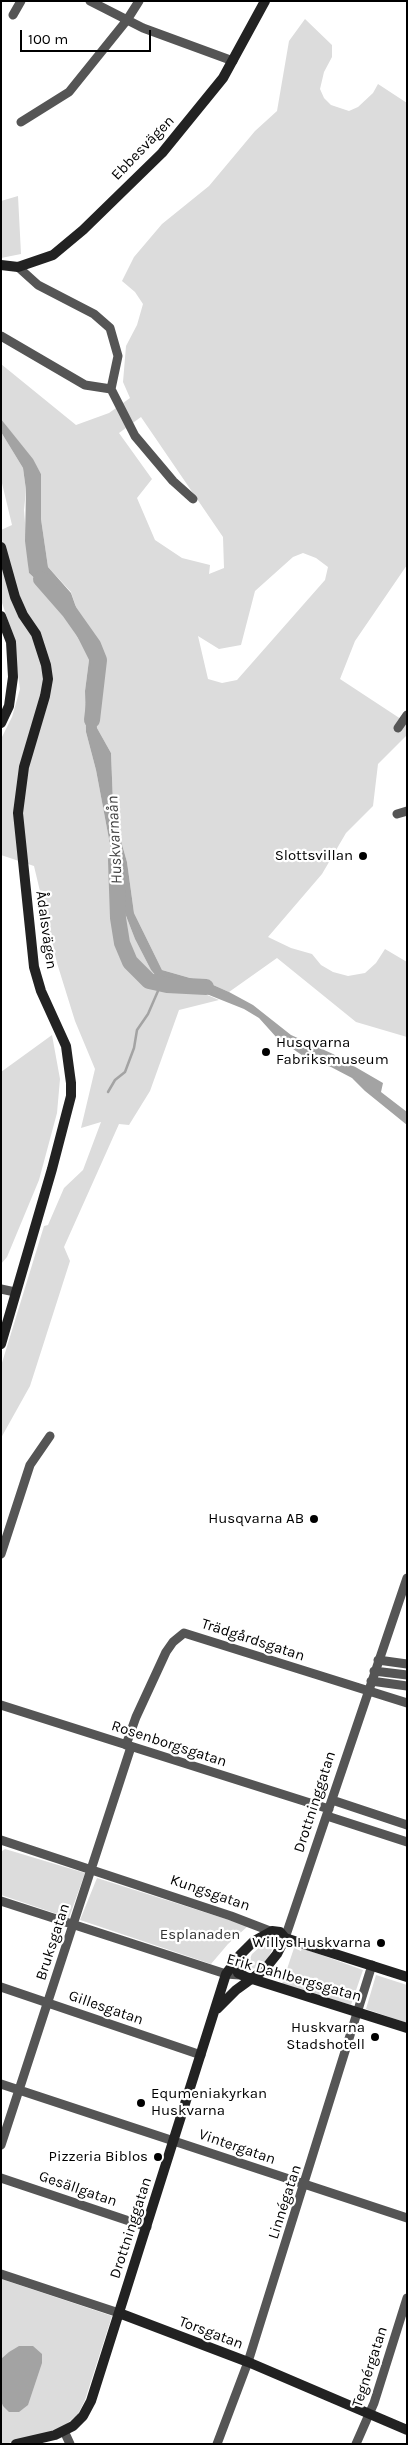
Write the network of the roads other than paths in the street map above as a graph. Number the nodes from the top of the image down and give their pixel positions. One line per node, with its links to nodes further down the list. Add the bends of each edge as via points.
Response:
1 (22, 1): 5 (street)
2 (90, 1): 6 (street)
3 (139, 1): 6 (street)
4 (265, 1): 7 (street, Ebbesvägen)
5 (13, 16)
6 (127, 20): 7 (street); 8 (street, via 69,92)
7 (233, 61): 10 (street, Ebbesvägen, via 162,153 83,230 53,255)
8 (20, 122)
9 (1, 266): 10 (street, Ebbesvägen)
10 (18, 267): 12 (street, via 38,285 94,314 110,328 118,356)
11 (1, 336): 12 (street, via 86,385)
12 (111, 389): 13 (street, via 135,436 173,481)
13 (193, 499)
14 (1, 547): 22 (street, Ådalsvägen, via 15,597 36,634 48,680 24,767 18,813 34,967 41,991 66,1046 71,1083 67,1114)
15 (1, 616): 17 (street, via 11,642 13,677 9,706)
16 (407, 716): 18 (street)
17 (1, 723)
18 (398, 728)
19 (407, 811): 20 (street)
20 (397, 814)
21 (1, 1289): 22 (street)
22 (15, 1292): 23 (street, Ådalsvägen)
23 (1, 1344)
24 (50, 1436): 25 (street, via 30,1465)
25 (1, 1554)
26 (407, 1578): 27 (street, Drottninggatan)
27 (378, 1660): 28 (street); 29 (street, Drottninggatan)
28 (407, 1664)
29 (374, 1671): 30 (street); 31 (street, Drottninggatan)
30 (407, 1675)
31 (371, 1681): 32 (street); 33 (street, Drottninggatan)
32 (407, 1686)
33 (367, 1691): 34 (street, Trädgårdsgatan); 36 (street, Trädgårdsgatan, via 184,1633 166,1652 136,1717); 37 (street, Drottninggatan)
34 (407, 1703)
35 (1, 1705): 36 (street, Rosenborgsgatan)
36 (129, 1746): 37 (street, Rosenborgsgatan); 41 (street, Bruksgatan)
37 (329, 1809): 38 (street); 40 (street, Rosenborgsgatan); 44 (street, Drottninggatan)
38 (407, 1825)
39 (1, 1840): 41 (street, Kungsgatan)
40 (406, 1841)
41 (91, 1870): 43 (street, Bruksgatan); 45 (street, Kungsgatan)
42 (1, 1901): 43 (street, Erik Dahlbergsgatan)
43 (74, 1923): 49 (street, Erik Dahlbergsgatan); 54 (street, Bruksgatan)
44 (290, 1925): 45 (street); 46 (street, Drottninggatan)
45 (272, 1931): 46 (street, Kungsgatan); 47 (street, Drottninggatan, via 254,1941)
46 (285, 1938): 48 (street, Kungsgatan); 52 (street, Drottninggatan, via 270,1964)
47 (236, 1963): 49 (street, Drottninggatan); 50 (street)
48 (372, 1966): 51 (street, Kungsgatan); 56 (street, Linnégatan)
49 (226, 1974): 50 (street, Erik Dahlbergsgatan); 55 (street, Drottninggatan)
50 (240, 1975): 52 (street, Erik Dahlbergsgatan)
51 (407, 1977)
52 (251, 1978): 55 (street, Drottninggatan); 56 (street, Erik Dahlbergsgatan)
53 (1, 1987): 54 (street, Gillesgatan)
54 (48, 2003): 58 (street, Gillesgatan); 60 (street, Bruksgatan)
55 (215, 2011): 58 (street, Drottninggatan)
56 (358, 2012): 57 (street, Erik Dahlbergsgatan); 64 (street, Linnégatan)
57 (407, 2028)
58 (201, 2055): 61 (street, Drottninggatan)
59 (1, 2084): 60 (street, Vintergatan)
60 (20, 2090): 61 (street, Vintergatan); 62 (street, Bruksgatan)
61 (175, 2140): 64 (street, Vintergatan); 66 (street, Drottninggatan)
62 (1, 2145)
63 (1, 2178): 66 (street, Gesällgatan)
64 (305, 2184): 65 (street, Vintergatan); 70 (street, Linnégatan)
65 (407, 2218)
66 (147, 2227): 69 (street, Drottninggatan)
67 (1, 2274): 69 (street, Torsgatan)
68 (407, 2298): 71 (street, Tegnérgatan)
69 (119, 2314): 70 (street, Torsgatan); 72 (street, Drottninggatan, via 91,2401 78,2422)
70 (248, 2362): 71 (street, Torsgatan); 76 (street, Linnégatan)
71 (370, 2414): 73 (street, Torsgatan); 77 (street, Tegnérgatan)
72 (64, 2430): 74 (street); 75 (street)
73 (407, 2430)
74 (16, 2444)
75 (70, 2444)
76 (217, 2444)
77 (356, 2444)

